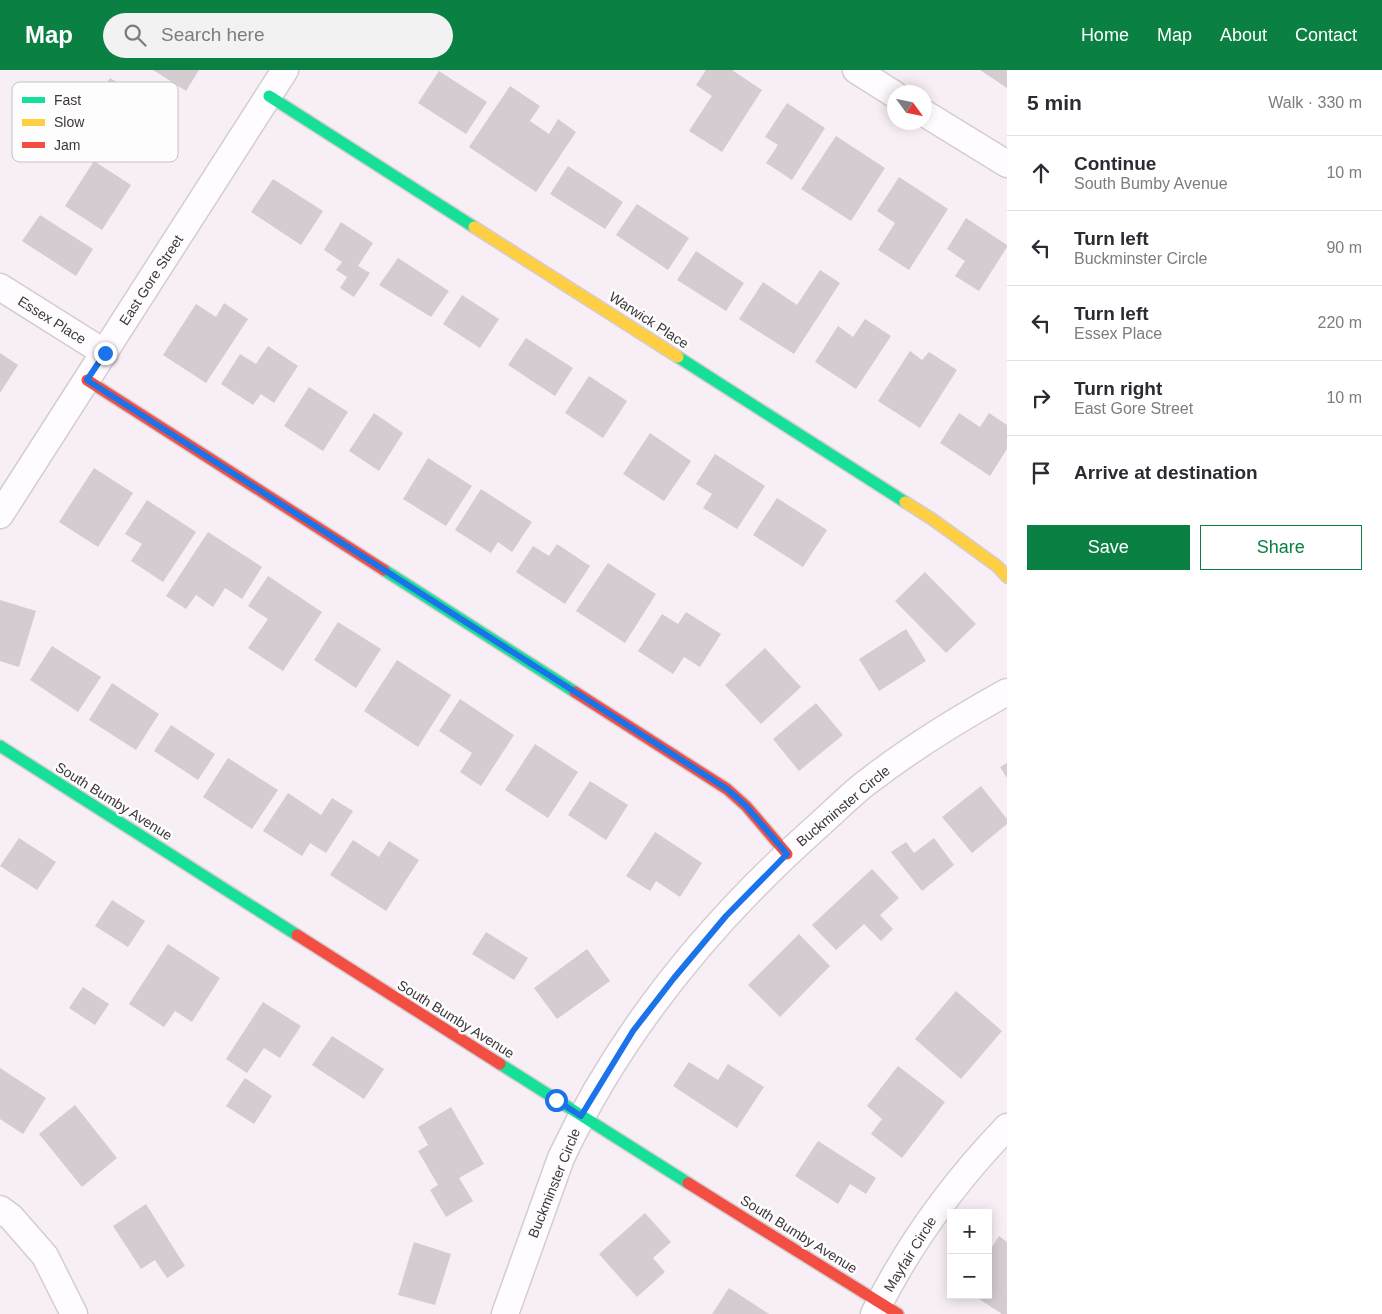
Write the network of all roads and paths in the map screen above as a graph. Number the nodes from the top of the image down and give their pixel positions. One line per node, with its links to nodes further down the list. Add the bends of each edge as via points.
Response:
1 (285, 70): 4 (street, East Gore Street)
2 (856, 70): 3 (street)
3 (887, 90)
4 (269, 96): 8 (street, East Gore Street); 11 (street, Warwick Place, via 932,519 997,566)
5 (932, 118): 6 (street)
6 (1007, 164)
7 (0, 287): 8 (street, Essex Place)
8 (105, 353): 9 (street, East Gore Street)
9 (87, 380): 10 (street, East Gore Street); 14 (street, via 727,789)
10 (0, 515)
11 (1007, 578)
12 (1007, 692): 14 (street, Buckminster Circle, via 961,718 869,780)
13 (0, 746): 15 (street, South Bumby Avenue)
14 (787, 854): 15 (street, Buckminster Circle, via 726,916 668,986 633,1031)
15 (581, 1116): 18 (street, South Bumby Avenue); 20 (street, Buckminster Circle, via 561,1158)
16 (1007, 1127): 18 (street, Mayfair Circle, via 928,1221)
17 (0, 1209): 19 (street, via 45,1256)
18 (884, 1310)
19 (74, 1314)
20 (505, 1314)

